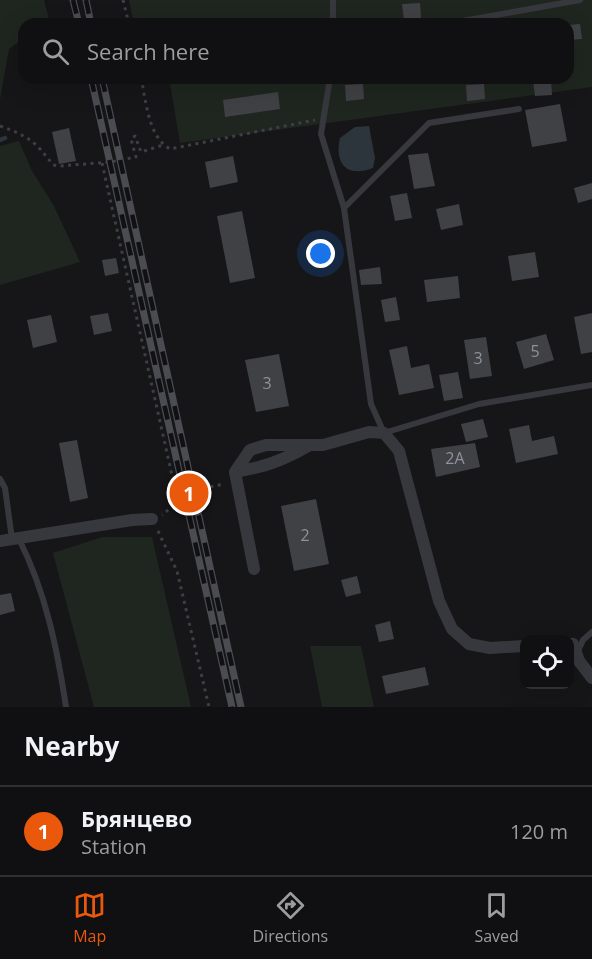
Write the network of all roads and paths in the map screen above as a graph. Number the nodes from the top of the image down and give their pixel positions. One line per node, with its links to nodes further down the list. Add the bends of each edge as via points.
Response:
1 (123, 0): 4 (path)
2 (333, 0): 5 (lane)
3 (580, 0): 6 (lane)
4 (128, 18)
5 (333, 18)
6 (480, 18)
7 (142, 84): 12 (path, via 153,127)
8 (329, 84): 10 (lane)
9 (519, 109): 14 (lane, via 429,123)
10 (322, 119): 12 (path, via 170,149); 14 (lane, via 321,134)
11 (0, 126): 13 (path, via 37,144 53,165)
12 (163, 145): 13 (path, via 141,152 135,136 131,139 136,157)
13 (102, 163): 21 (path, via 178,502)
14 (344, 208): 16 (lane, via 371,404)
15 (592, 385): 16 (lane, via 479,404)
16 (384, 433): 17 (street, via 369,432); 25 (street, via 399,451 439,601 452,629 469,644 490,648)
17 (309, 445): 18 (street, via 283,460); 18 (street, via 266,445 250,450)
18 (235, 472): 20 (path, via 230,483); 23 (street)
19 (0, 479): 22 (lane)
20 (203, 488)
21 (152, 519): 22 (street); 30 (path, via 177,571)
22 (10, 540): 29 (lane, via 31,563 43,596)
23 (254, 569)
24 (592, 632): 27 (lane, via 578,650)
25 (520, 646)
26 (574, 647): 27 (street)
27 (579, 661): 28 (street)
28 (592, 678)
29 (66, 707)
30 (209, 707)

